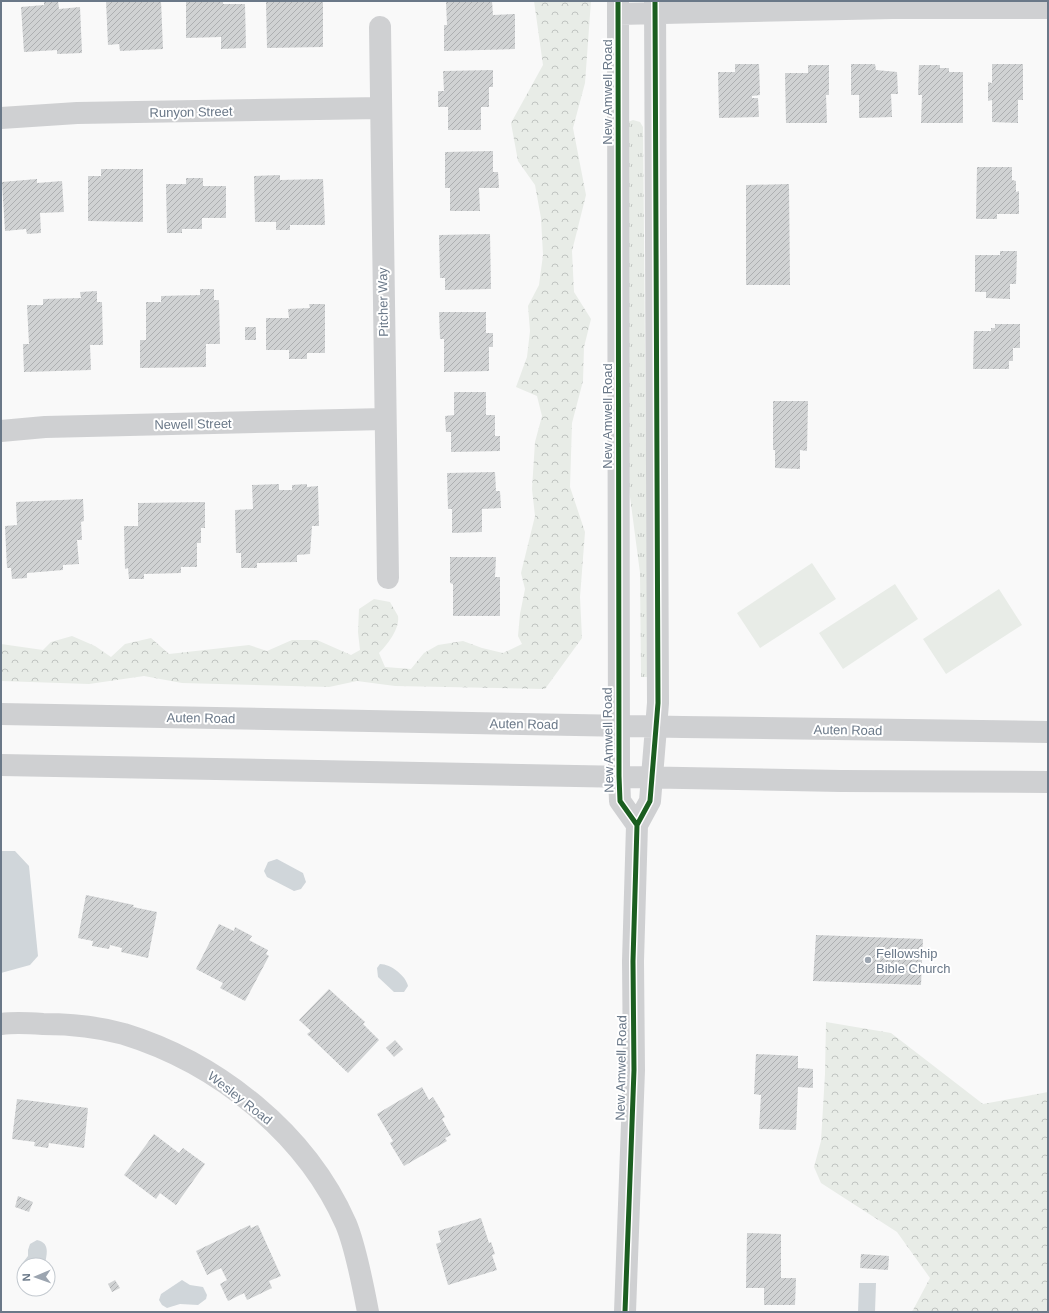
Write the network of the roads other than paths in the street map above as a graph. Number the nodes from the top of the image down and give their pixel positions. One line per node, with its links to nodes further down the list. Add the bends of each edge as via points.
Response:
1 (655, 7): 2 (street); 3 (street); 12 (street, New Amwell Road)
2 (618, 8): 11 (street, New Amwell Road)
3 (1048, 8)
4 (380, 27): 5 (street, Pitcher Way)
5 (381, 108): 6 (street, Runyon Street, via 78,113); 7 (street, Pitcher Way)
6 (1, 118)
7 (385, 419): 8 (street, Newell Street, via 45,427); 9 (street, Pitcher Way)
8 (1, 431)
9 (388, 578)
10 (1, 714): 11 (street, Auten Road)
11 (618, 726): 12 (street, Auten Road); 15 (street, New Amwell Road)
12 (657, 726): 13 (street, Auten Road); 16 (street, New Amwell Road)
13 (1048, 732)
14 (1, 765): 15 (street)
15 (619, 776): 16 (street); 18 (street, New Amwell Road, via 620,801)
16 (652, 776): 17 (street, via 841,781); 18 (street, New Amwell Road, via 650,801)
17 (1048, 782)
18 (637, 825): 21 (street, New Amwell Road, via 633,961 634,1070)
19 (1, 1024): 20 (street, Wesley Road, via 70,1024 123,1034 175,1054 217,1077 256,1106 291,1140 320,1178 346,1224)
20 (368, 1312)
21 (625, 1312)

